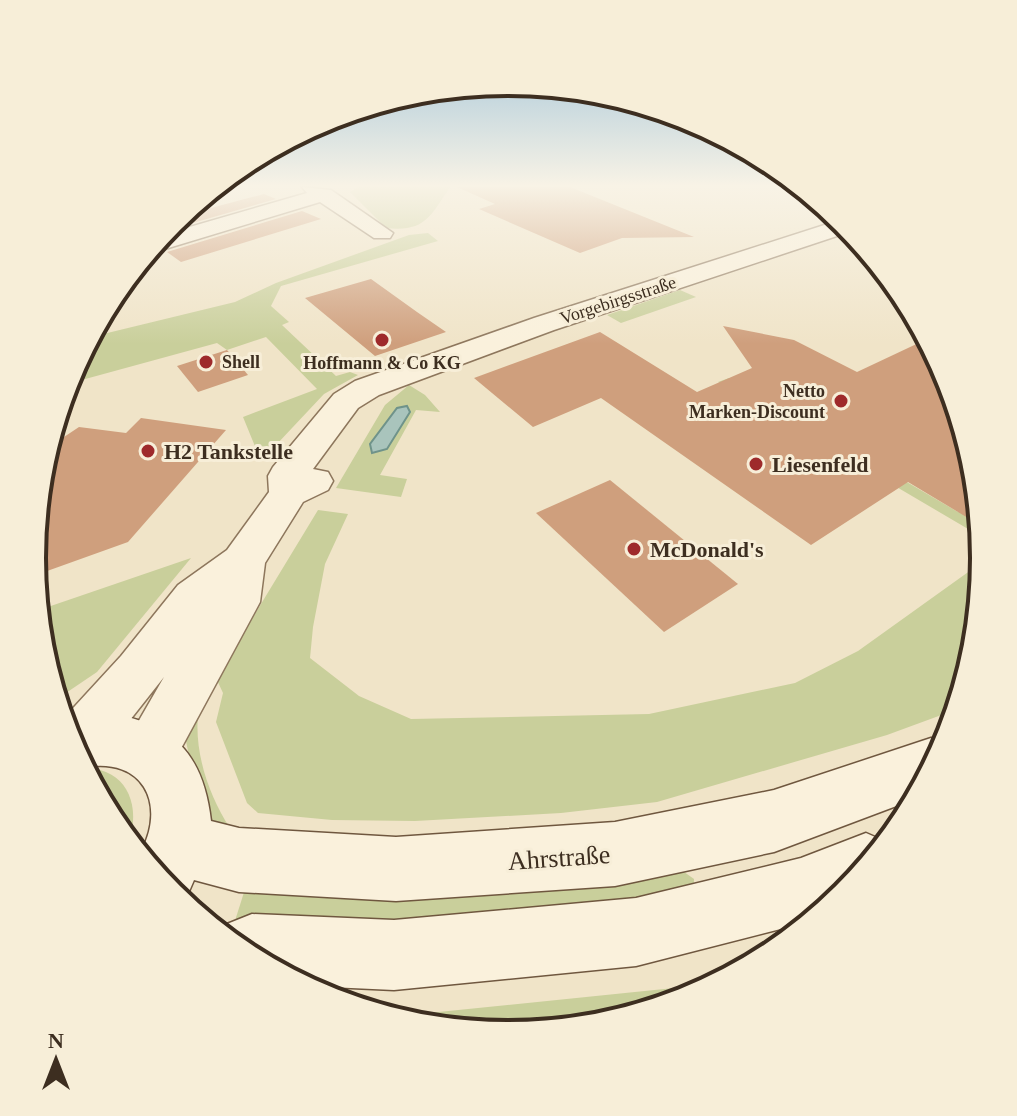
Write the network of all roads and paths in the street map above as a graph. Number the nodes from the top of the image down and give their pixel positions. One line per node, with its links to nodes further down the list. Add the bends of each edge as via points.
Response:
1 (805, 239): 2 (street, Vorgebirgsstraße, via 389,380 321,477 289,493)
2 (243, 562): 3 (street, Vorgebirgsstraße, via 194,598 139,672); 5 (street, Vorgebirgsstraße, via 237,602)
3 (81, 735)
4 (84, 742): 5 (street, via 119,740)
5 (150, 750): 7 (street, via 166,765 180,797)
6 (919, 770): 7 (street, Ahrstraße, via 774,821 615,854 396,869 239,860)
7 (169, 862)
8 (847, 872): 9 (street, via 801,891 636,932 394,955)
9 (262, 949)

